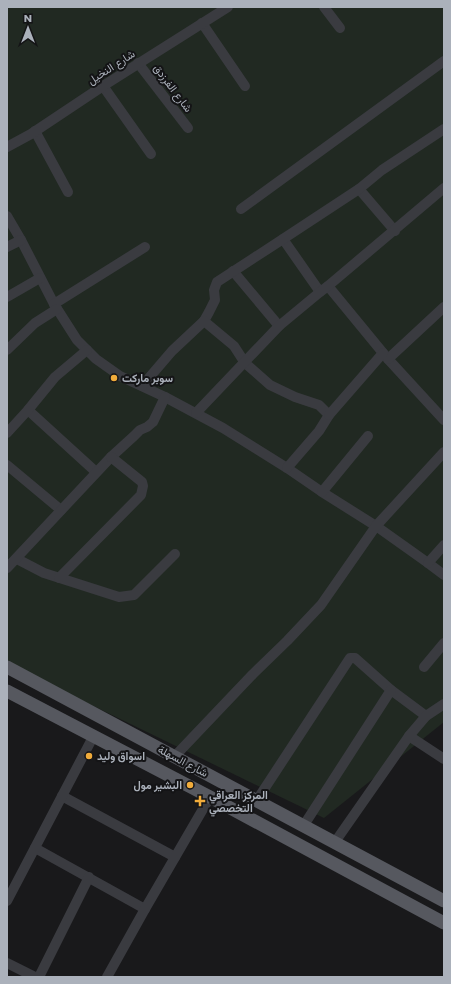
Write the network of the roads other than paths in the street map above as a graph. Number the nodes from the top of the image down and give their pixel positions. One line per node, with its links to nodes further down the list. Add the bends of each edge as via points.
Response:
1 (228, 7): 3 (street, شارع النخيل)
2 (324, 7): 4 (street)
3 (202, 23): 6 (street, شارع النخيل); 8 (street)
4 (340, 28)
5 (444, 61): 17 (street)
6 (138, 63): 7 (street, شارع النخيل); 9 (street, شارع الفرزدق)
7 (103, 86): 11 (street, شارع النخيل); 13 (street)
8 (245, 86)
9 (188, 128)
10 (444, 129): 14 (street)
11 (35, 131): 12 (street, شارع النخيل); 16 (street)
12 (7, 147)
13 (151, 154)
14 (359, 188): 19 (street); 21 (street)
15 (444, 188): 19 (street)
16 (68, 192)
17 (241, 209)
18 (7, 216): 20 (street)
19 (394, 231): 26 (street)
20 (21, 240): 22 (street); 25 (street)
21 (283, 240): 24 (street); 26 (street)
22 (7, 247)
23 (145, 247): 28 (street)
24 (234, 271): 30 (street, via 217,282 214,290 215,300); 31 (street)
25 (40, 278): 27 (street); 28 (street)
26 (324, 289): 31 (street); 34 (street)
27 (7, 297)
28 (55, 306): 32 (street); 33 (street, via 77,340)
29 (444, 307): 34 (street)
30 (204, 321): 35 (street, via 234,346); 36 (street, via 172,350)
31 (280, 326): 35 (street)
32 (7, 350)
33 (87, 350): 36 (street, via 120,376); 38 (street, via 55,377)
34 (386, 356): 40 (street); 41 (street)
35 (245, 363): 39 (street); 40 (street, via 270,385 295,397 319,404)
36 (142, 386): 37 (street)
37 (165, 397): 39 (street); 45 (street, via 153,422 140,430)
38 (28, 410): 42 (street); 48 (street)
39 (196, 414): 47 (street)
40 (329, 415): 47 (street, via 319,432)
41 (444, 420)
42 (7, 433)
43 (368, 436): 49 (street)
44 (444, 452): 51 (street)
45 (111, 457): 48 (street); 58 (street, via 142,482 141,495)
46 (7, 465): 50 (street)
47 (287, 468): 49 (street)
48 (96, 472): 50 (street)
49 (322, 492): 51 (street)
50 (61, 510): 54 (street)
51 (376, 526): 55 (street); 68 (street, via 321,605)
52 (444, 545): 55 (street)
53 (175, 554): 58 (street, via 130,596 119,597)
54 (17, 559): 56 (street); 58 (street)
55 (428, 563): 57 (street)
56 (7, 568)
57 (444, 575)
58 (59, 578)
59 (444, 643): 61 (street)
60 (7, 666): 68 (main road, شارع السهلة)
61 (424, 667)
62 (391, 690): 65 (street); 72 (street, via 355,658 350,658); 73 (street)
63 (7, 691): 66 (main road, شارع السهلة)
64 (444, 704): 65 (street)
65 (426, 716): 67 (street)
66 (93, 736): 70 (street); 71 (main road, شارع السهلة)
67 (409, 736): 69 (street); 74 (street)
68 (175, 756): 72 (main road, شارع السهلة)
69 (444, 759)
70 (62, 796): 75 (street); 76 (street)
71 (210, 797): 76 (street); 81 (main road, شارع السهلة)
72 (256, 800): 73 (main road, شارع السهلة)
73 (304, 825): 74 (main road, شارع السهلة)
74 (335, 842): 79 (main road, شارع السهلة)
75 (35, 848): 77 (street); 78 (street)
76 (175, 857): 80 (street)
77 (89, 877): 80 (street); 84 (street)
78 (7, 901)
79 (444, 901)
80 (145, 909): 85 (street)
81 (444, 923)
82 (7, 963): 83 (street)
83 (35, 977)
84 (38, 977)
85 (107, 977)

